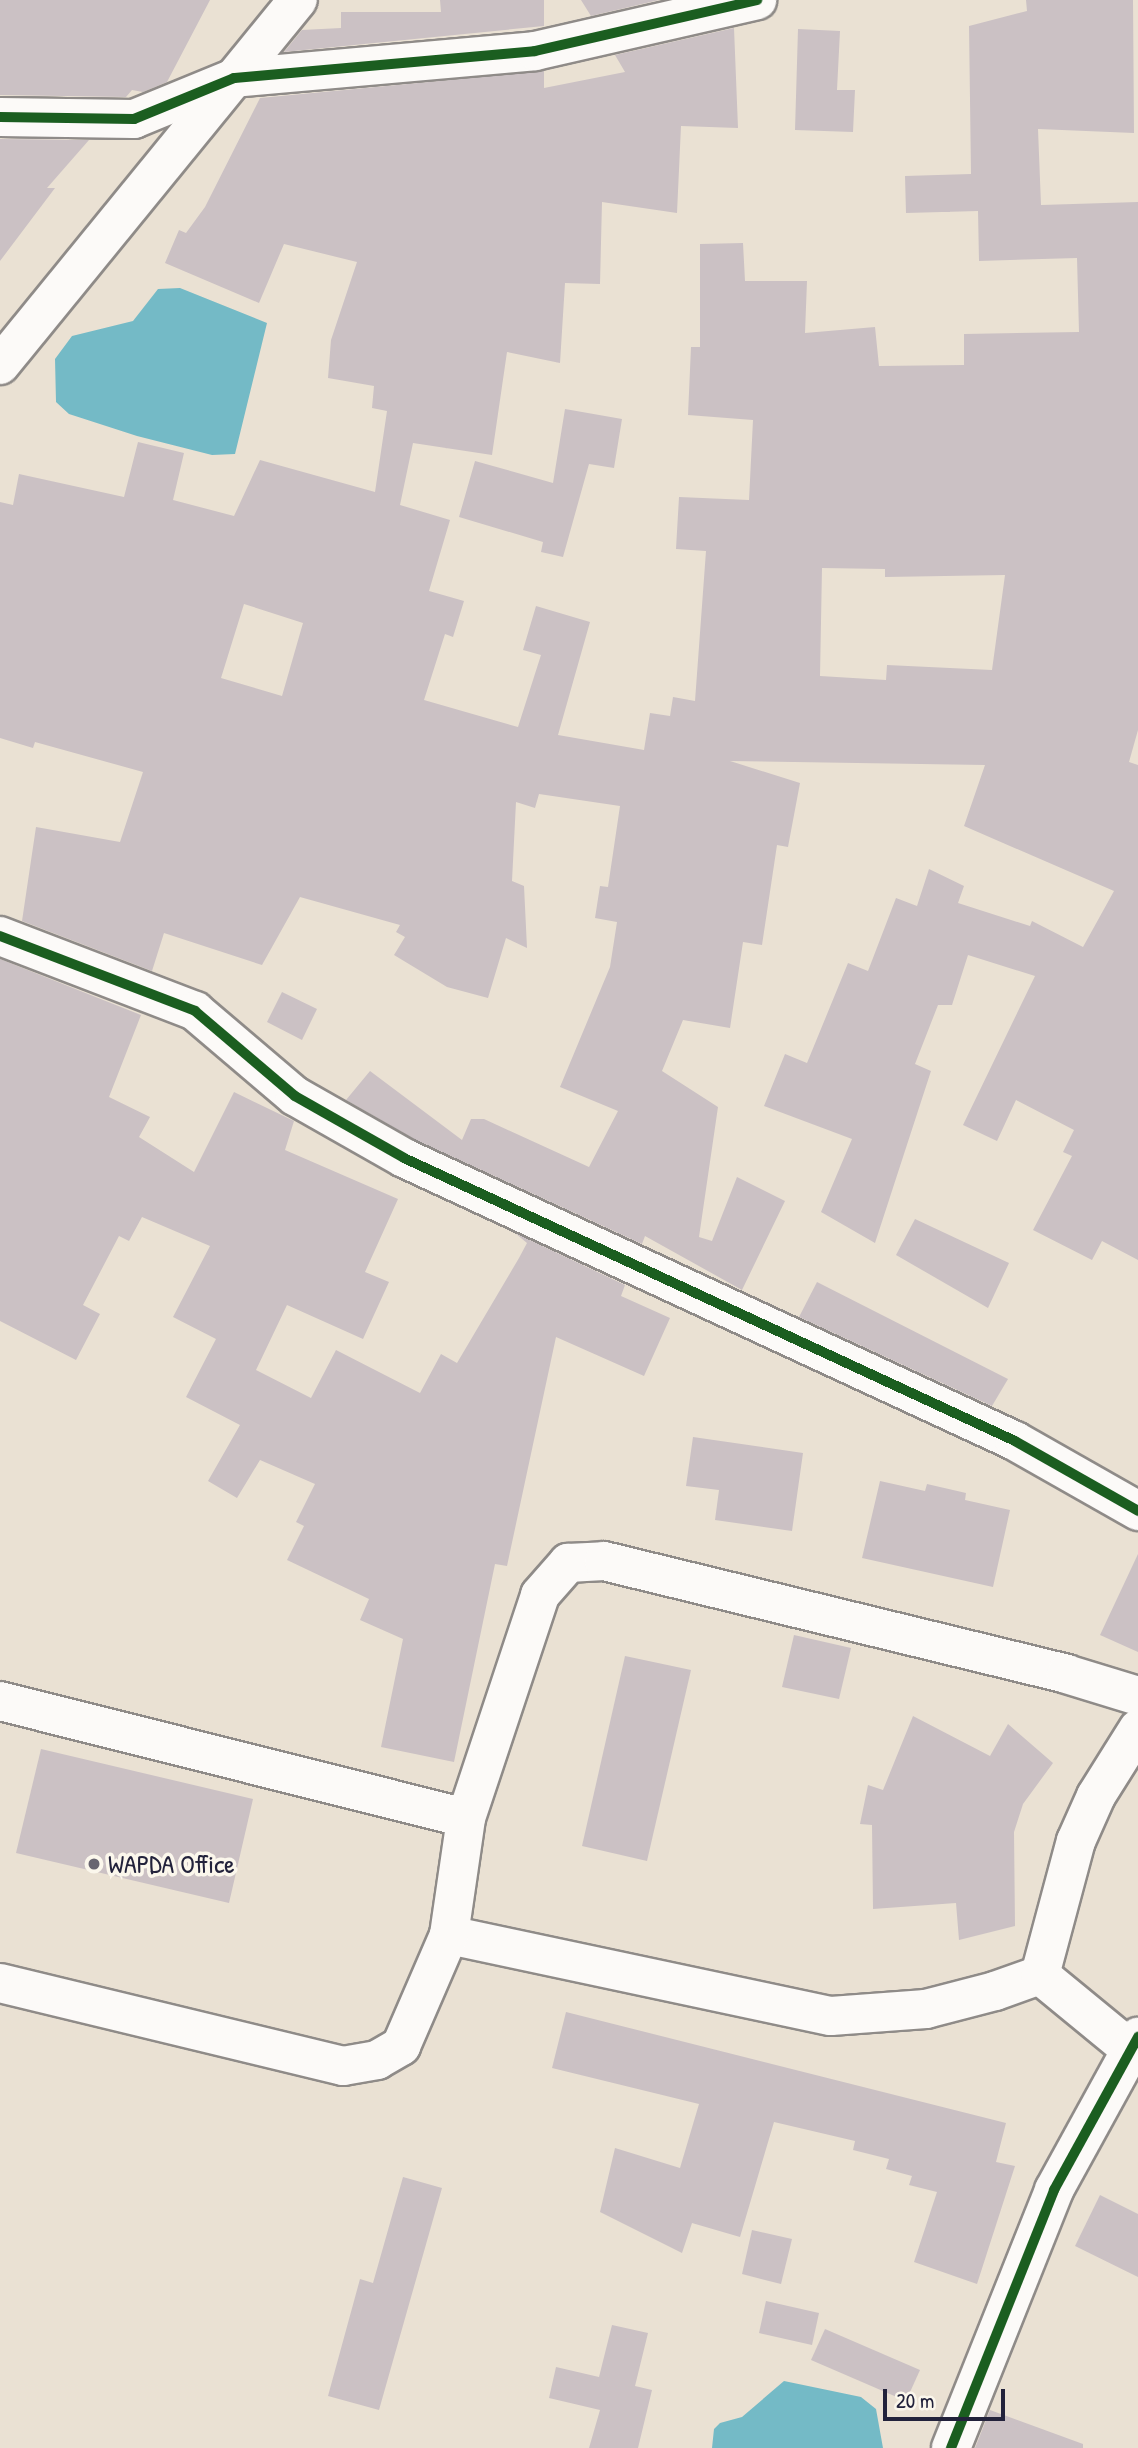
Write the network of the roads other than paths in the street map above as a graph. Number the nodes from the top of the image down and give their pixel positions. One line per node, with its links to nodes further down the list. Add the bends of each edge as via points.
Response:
1 (298, 0): 3 (main road)
2 (758, 0): 3 (main road, via 536,51)
3 (234, 78): 4 (main road, via 134,119); 5 (main road)
4 (0, 117)
5 (0, 365)
6 (0, 936): 7 (main road, via 195,1011 295,1096 404,1158 1015,1441)
7 (1138, 1511)
8 (1138, 1696): 11 (main road, via 1066,1674 604,1561 568,1563 540,1595)
9 (0, 1701): 11 (main road)
10 (1138, 1729): 13 (main road, via 1096,1796 1076,1841)
11 (466, 1818): 12 (main road)
12 (449, 1935): 13 (main road, via 831,2016 926,2009); 14 (main road, via 401,2046 377,2060 343,2066)
13 (1040, 1975): 15 (main road)
14 (0, 1983)
15 (1134, 2043): 16 (main road, via 1054,2190)
16 (951, 2448)

